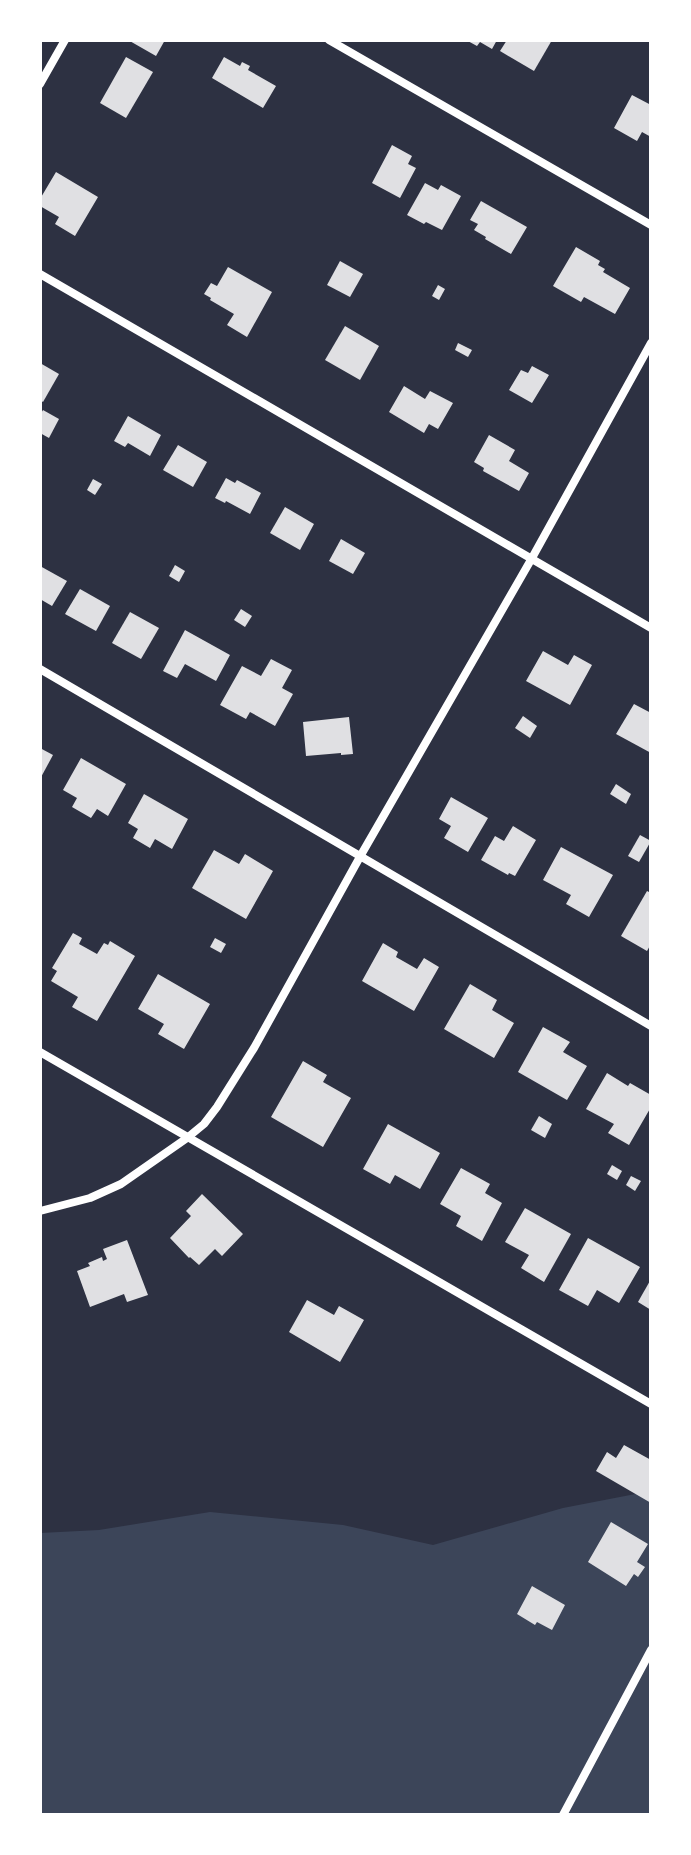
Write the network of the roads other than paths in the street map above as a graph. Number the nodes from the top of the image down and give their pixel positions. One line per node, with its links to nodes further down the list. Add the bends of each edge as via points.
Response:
1 (65, 40): 3 (street)
2 (329, 40): 4 (street)
3 (40, 84)
4 (651, 225)
5 (40, 274): 7 (street)
6 (651, 343): 7 (street)
7 (532, 558): 8 (street); 10 (street)
8 (651, 628)
9 (40, 669): 10 (street)
10 (361, 855): 11 (street); 13 (street, via 254,1048 217,1107)
11 (651, 1026)
12 (40, 1052): 13 (street)
13 (187, 1138): 14 (street, via 121,1184); 15 (street)
14 (40, 1211)
15 (651, 1404)
16 (651, 1650): 17 (street)
17 (563, 1815)

